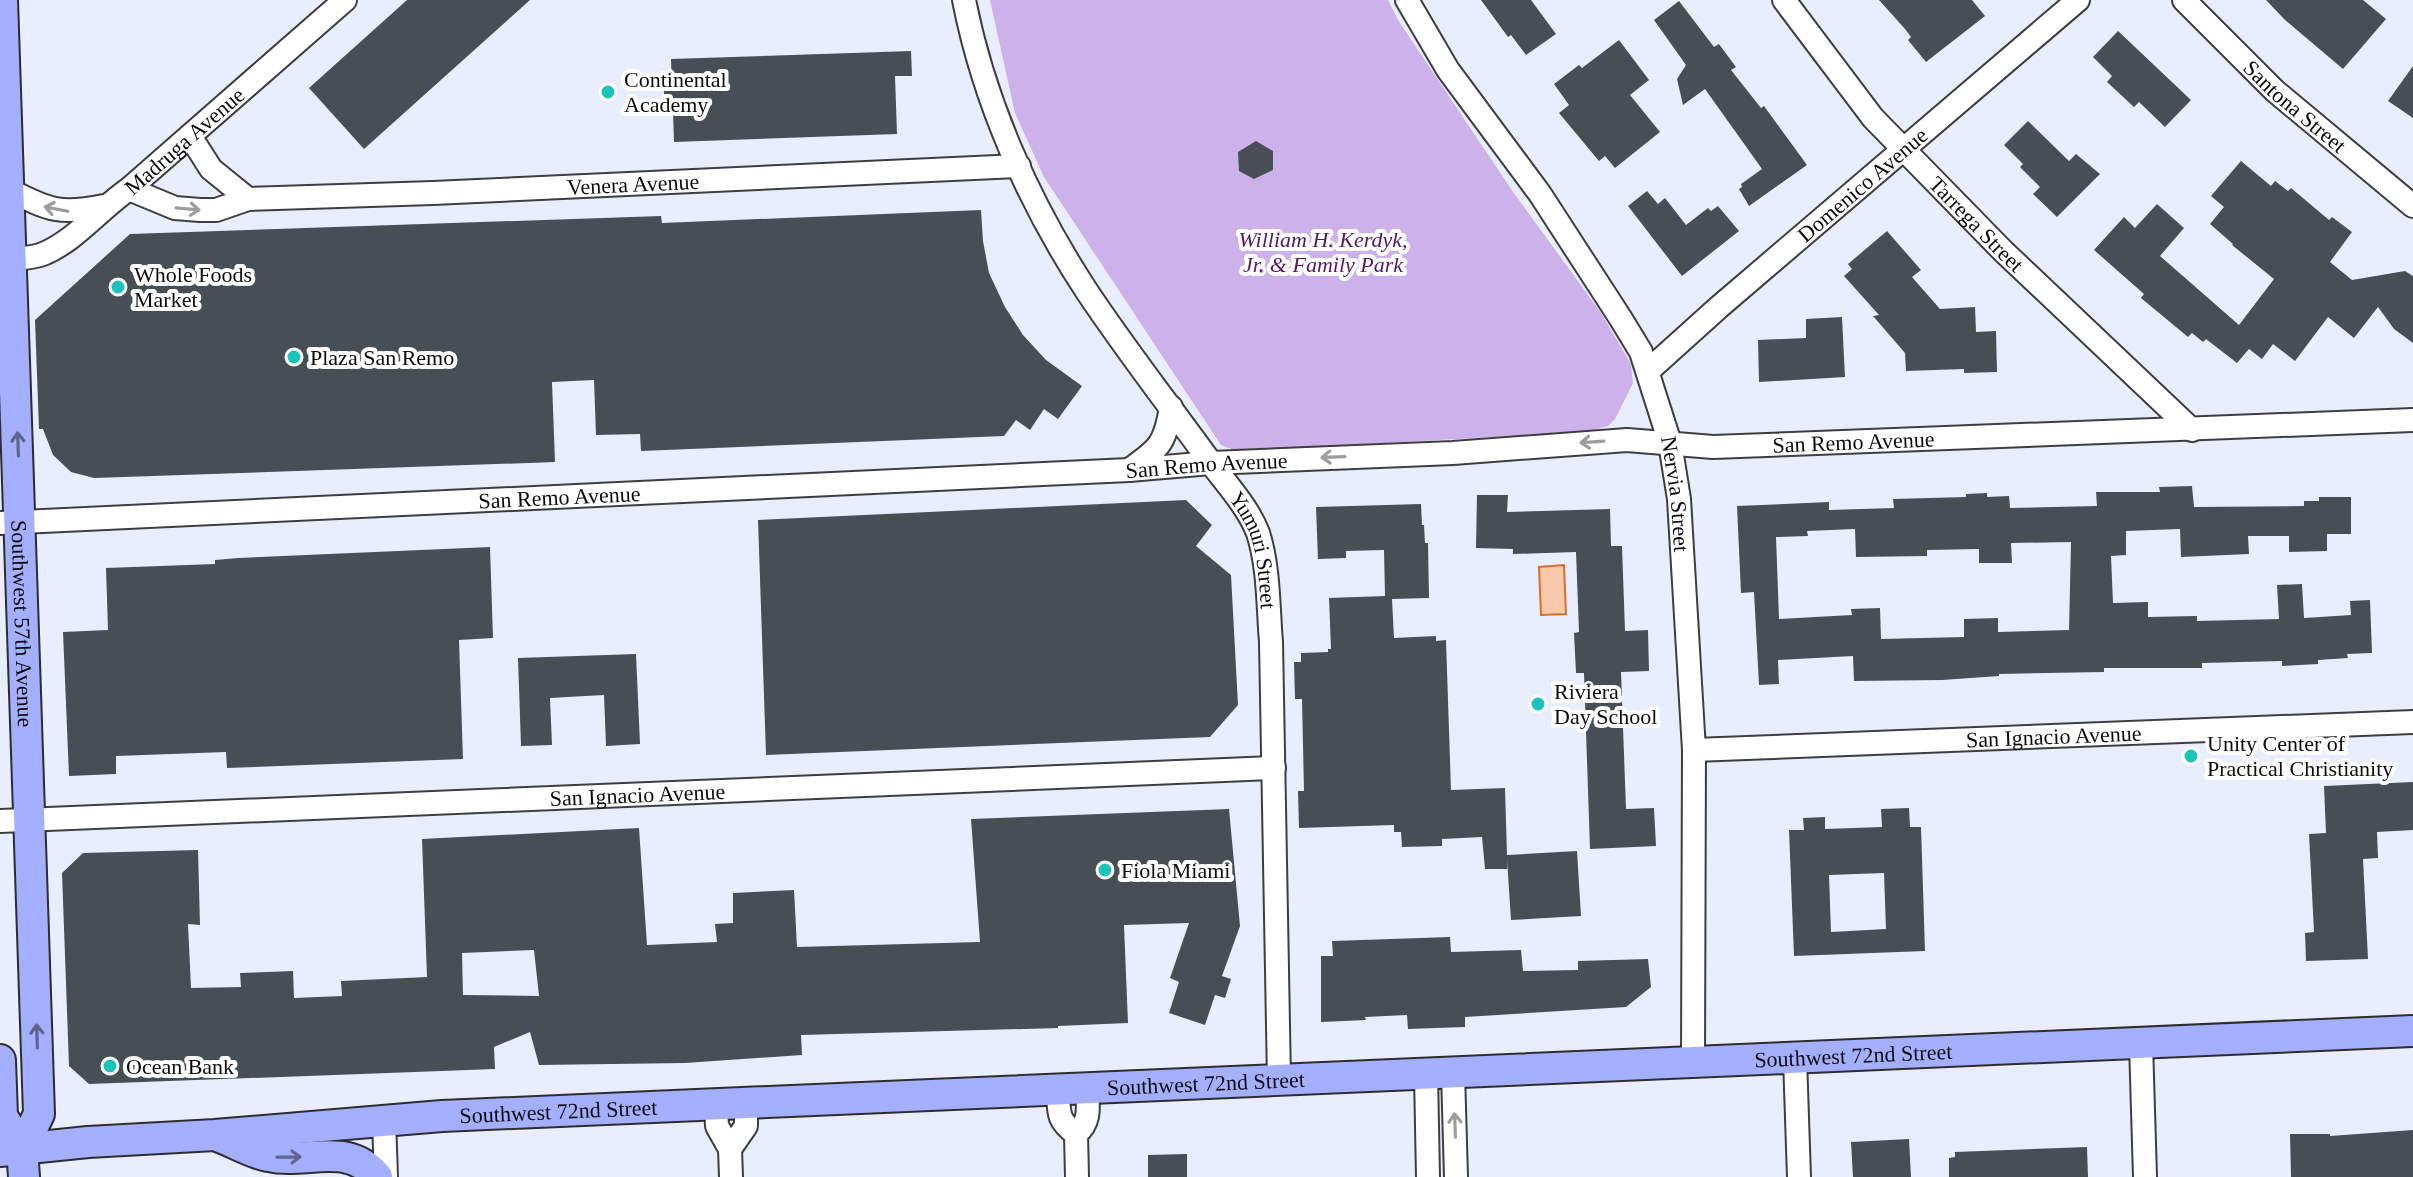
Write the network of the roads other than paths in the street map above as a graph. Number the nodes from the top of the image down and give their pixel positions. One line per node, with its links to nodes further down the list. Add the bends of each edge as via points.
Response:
1 (2, 0): 12 (main road, Southwest 57th Avenue)
2 (345, 0): 8 (street, Madruga Avenue)
3 (964, 0): 10 (street, Yumuri Street, via 980,63)
4 (1407, 0): 17 (street, Nervia Street, via 1468,100 1540,194 1600,285)
5 (1784, 0): 9 (street, Tarrega Street, via 1873,118)
6 (2078, 0): 9 (street, Domenico Avenue)
7 (2184, 0): 15 (street, Santona Street, via 2275,91)
8 (190, 136): 11 (street, Madruga Avenue); 13 (street, via 211,169)
9 (1903, 149): 17 (street, Domenico Avenue); 20 (street, Tarrega Street)
10 (1019, 166): 13 (street, Venera Avenue); 18 (street, Yumuri Street, via 1071,266)
11 (129, 189): 13 (street, Venera Avenue, one-way to 13, via 188,210 216,210); 14 (street, Madruga Avenue)
12 (9, 190): 14 (street, one-way to 12, via 66,212); 16 (main road, Southwest 57th Avenue)
13 (248, 199)
14 (105, 205): 16 (street, Madruga Avenue, via 46,253)
15 (2413, 206)
16 (4, 259): 24 (main road, Southwest 57th Avenue, one-way to 16)
17 (1648, 371): 21 (street, Nervia Street)
18 (1171, 407): 22 (street, Yumuri Street); 23 (street, via 1163,442)
19 (2413, 420): 20 (street, San Remo Avenue)
20 (2192, 430): 21 (street, San Remo Avenue, via 1713,447)
21 (1670, 443): 22 (street, San Remo Avenue, one-way to 22, via 1627,440); 26 (street, Nervia Street, via 1679,499)
22 (1211, 463): 23 (street, San Remo Avenue); 27 (street, Yumuri Street, via 1252,520 1261,544 1271,642)
23 (1129, 470): 24 (street, San Remo Avenue)
24 (10, 523): 28 (main road, Southwest 57th Avenue)
25 (2413, 722): 26 (street, San Ignacio Avenue)
26 (1694, 750): 33 (street, Nervia Street)
27 (1274, 768): 28 (street, San Ignacio Avenue); 35 (street, Yumuri Street)
28 (15, 820): 42 (main road, Southwest 57th Avenue, one-way to 28, via 39,1114)
29 (2413, 1031): 30 (main road, Southwest 72nd Street)
30 (2141, 1043): 31 (main road, Southwest 72nd Street); 50 (street)
31 (1795, 1058): 33 (main road, Southwest 72nd Street); 49 (street)
32 (0, 1060): 42 (main road, via 2,1116)
33 (1693, 1063): 34 (main road, Southwest 72nd Street)
34 (1440, 1074): 35 (main road, Southwest 72nd Street); 47 (street); 48 (street, one-way to 34)
35 (1279, 1080): 36 (main road, Southwest 72nd Street)
36 (1073, 1090): 37 (main road, Southwest 72nd Street); 46 (street, via 1088,1117 1076,1134)
37 (746, 1103): 38 (main road, Southwest 72nd Street); 41 (street, via 746,1126)
38 (716, 1105): 39 (main road, Southwest 72nd Street); 41 (street, via 717,1126)
39 (384, 1120): 40 (main road, Southwest 72nd Street); 44 (street)
40 (215, 1135): 42 (main road, Southwest 72nd Street, via 88,1142); 43 (main road, one-way to 43, via 269,1157 361,1160)
41 (730, 1149): 45 (street)
42 (15, 1159)
43 (377, 1177)
44 (386, 1177)
45 (731, 1177)
46 (1077, 1177)
47 (1428, 1177)
48 (1456, 1177)
49 (1799, 1177)
50 (2145, 1177)

